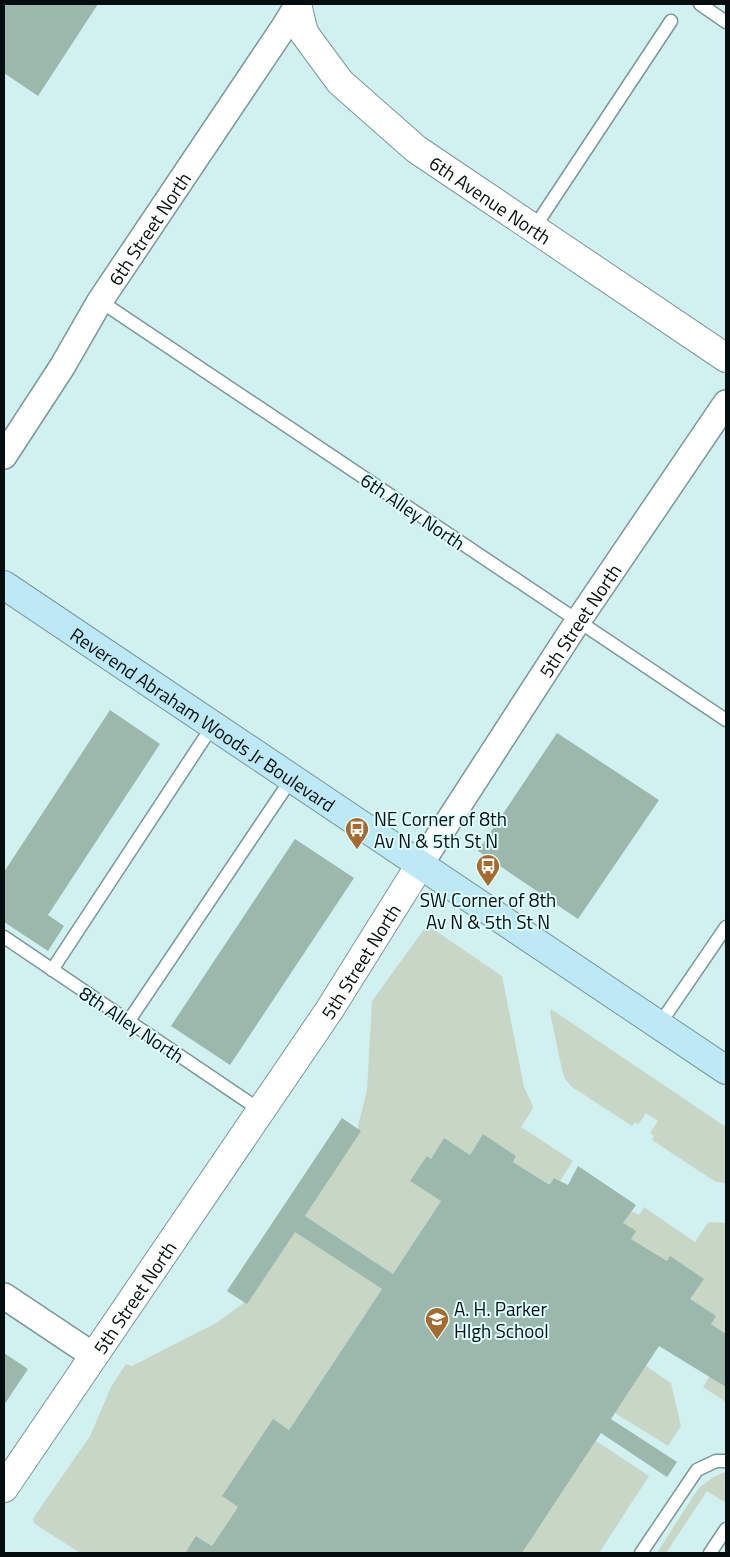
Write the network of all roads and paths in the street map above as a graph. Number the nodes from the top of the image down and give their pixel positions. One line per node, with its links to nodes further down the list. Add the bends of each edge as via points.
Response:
1 (298, 4): 5 (street, 6th Avenue North, via 304,33 340,82 416,149); 6 (street, 6th Street North)
2 (700, 4): 4 (lane)
3 (671, 21): 5 (lane)
4 (726, 22)
5 (534, 228): 7 (street, 6th Avenue North)
6 (100, 301): 9 (street, 6th Street North); 11 (lane, 6th Alley North)
7 (726, 358)
8 (726, 403): 11 (street, 5th Street North)
9 (4, 456)
10 (4, 585): 13 (main road, Reverend Abraham Woods Jr Boulevard)
11 (578, 621): 12 (lane, 6th Alley North); 15 (street, 5th Street North)
12 (726, 720)
13 (212, 725): 14 (main road, Reverend Abraham Woods Jr Boulevard); 18 (lane)
14 (292, 778): 15 (main road, Reverend Abraham Woods Jr Boulevard); 19 (lane)
15 (420, 865): 20 (main road, Reverend Abraham Woods Jr Boulevard); 22 (street, 5th Street North, via 330,1008)
16 (726, 927): 20 (lane)
17 (4, 938): 18 (lane, 8th Alley North)
18 (52, 970): 19 (lane, 8th Alley North)
19 (128, 1022): 22 (lane, 8th Alley North)
20 (659, 1025): 21 (main road, Reverend Abraham Woods Jr Boulevard)
21 (726, 1070)
22 (260, 1110): 24 (street, 5th Street North)
23 (4, 1296): 24 (street)
24 (94, 1356): 26 (street, 5th Street North)
25 (726, 1461): 28 (lane, via 716,1461 697,1470)
26 (4, 1488)
27 (726, 1529): 29 (lane)
28 (641, 1553)
29 (710, 1553)

